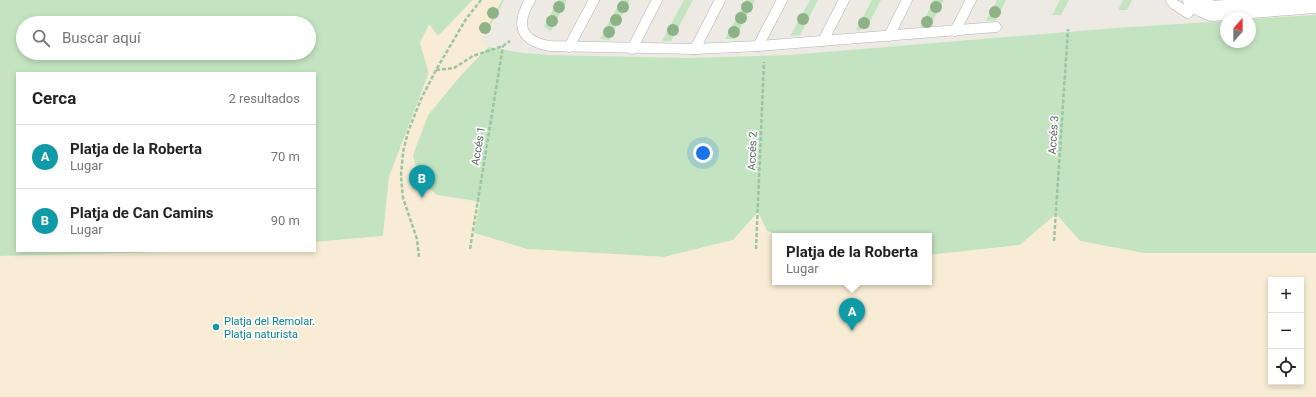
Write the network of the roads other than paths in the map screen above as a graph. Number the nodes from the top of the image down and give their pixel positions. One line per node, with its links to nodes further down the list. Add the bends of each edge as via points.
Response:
1 (530, 0): 18 (lane, via 522,25 530,40 538,44)
2 (594, 0): 18 (lane)
3 (657, 0): 19 (lane)
4 (720, 0): 20 (lane)
5 (782, 0): 17 (lane)
6 (844, 0): 16 (lane)
7 (907, 0): 15 (lane)
8 (971, 0): 14 (lane)
9 (1172, 0): 12 (lane, via 1174,4)
10 (1316, 3): 11 (street)
11 (1234, 5): 12 (street, via 1212,11 1198,5)
12 (1190, 6)
13 (996, 27): 14 (lane)
14 (955, 31): 15 (lane)
15 (889, 36): 16 (lane)
16 (823, 41): 17 (lane)
17 (758, 46): 20 (lane)
18 (569, 47): 19 (lane)
19 (632, 49): 20 (lane)
20 (694, 49)

